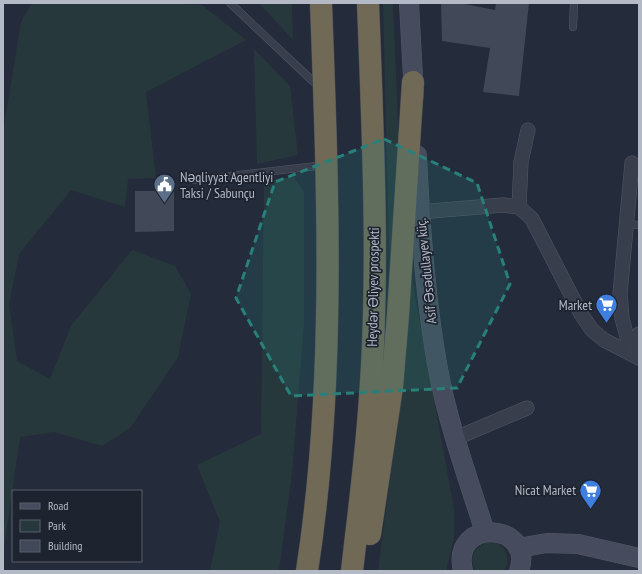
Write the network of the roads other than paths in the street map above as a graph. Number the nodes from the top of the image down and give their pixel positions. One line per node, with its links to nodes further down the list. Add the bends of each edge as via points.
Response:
1 (230, 3): 8 (lane)
2 (321, 3): 8 (highway)
3 (368, 3): 25 (highway, Heydər Əliyev prospekti, via 374,321 369,412)
4 (409, 3): 7 (main road, Asif Əsədullayev küç.)
5 (574, 3): 6 (lane)
6 (573, 27)
7 (413, 82): 14 (main road, Asif Əsədullayev küç.); 26 (highway, via 392,387)
8 (324, 92): 11 (highway)
9 (528, 130): 13 (street, via 521,162)
10 (632, 163): 15 (street)
11 (327, 164): 12 (lane); 24 (highway, via 328,316 318,487)
12 (195, 180)
13 (519, 207): 14 (street, via 503,205); 17 (street, via 532,219 581,314 592,330 604,340)
14 (419, 212): 19 (main road, Asif Əsədullayev küç., via 427,295 438,369)
15 (633, 225): 17 (street, via 620,294 622,318)
16 (639, 334): 17 (street)
17 (635, 356)
18 (527, 408): 19 (street)
19 (456, 438): 20 (main road, Asif Əsədullayev küç.)
20 (485, 532): 21 (main road, via 495,531 504,534); 22 (main road, via 475,535)
21 (518, 548): 23 (main road, via 547,543 573,544); 29 (main road, via 521,557)
22 (463, 551): 27 (main road); 28 (main road)
23 (639, 558)
24 (307, 571)
25 (352, 571)
26 (364, 571)
27 (457, 571)
28 (463, 571)
29 (518, 571)

